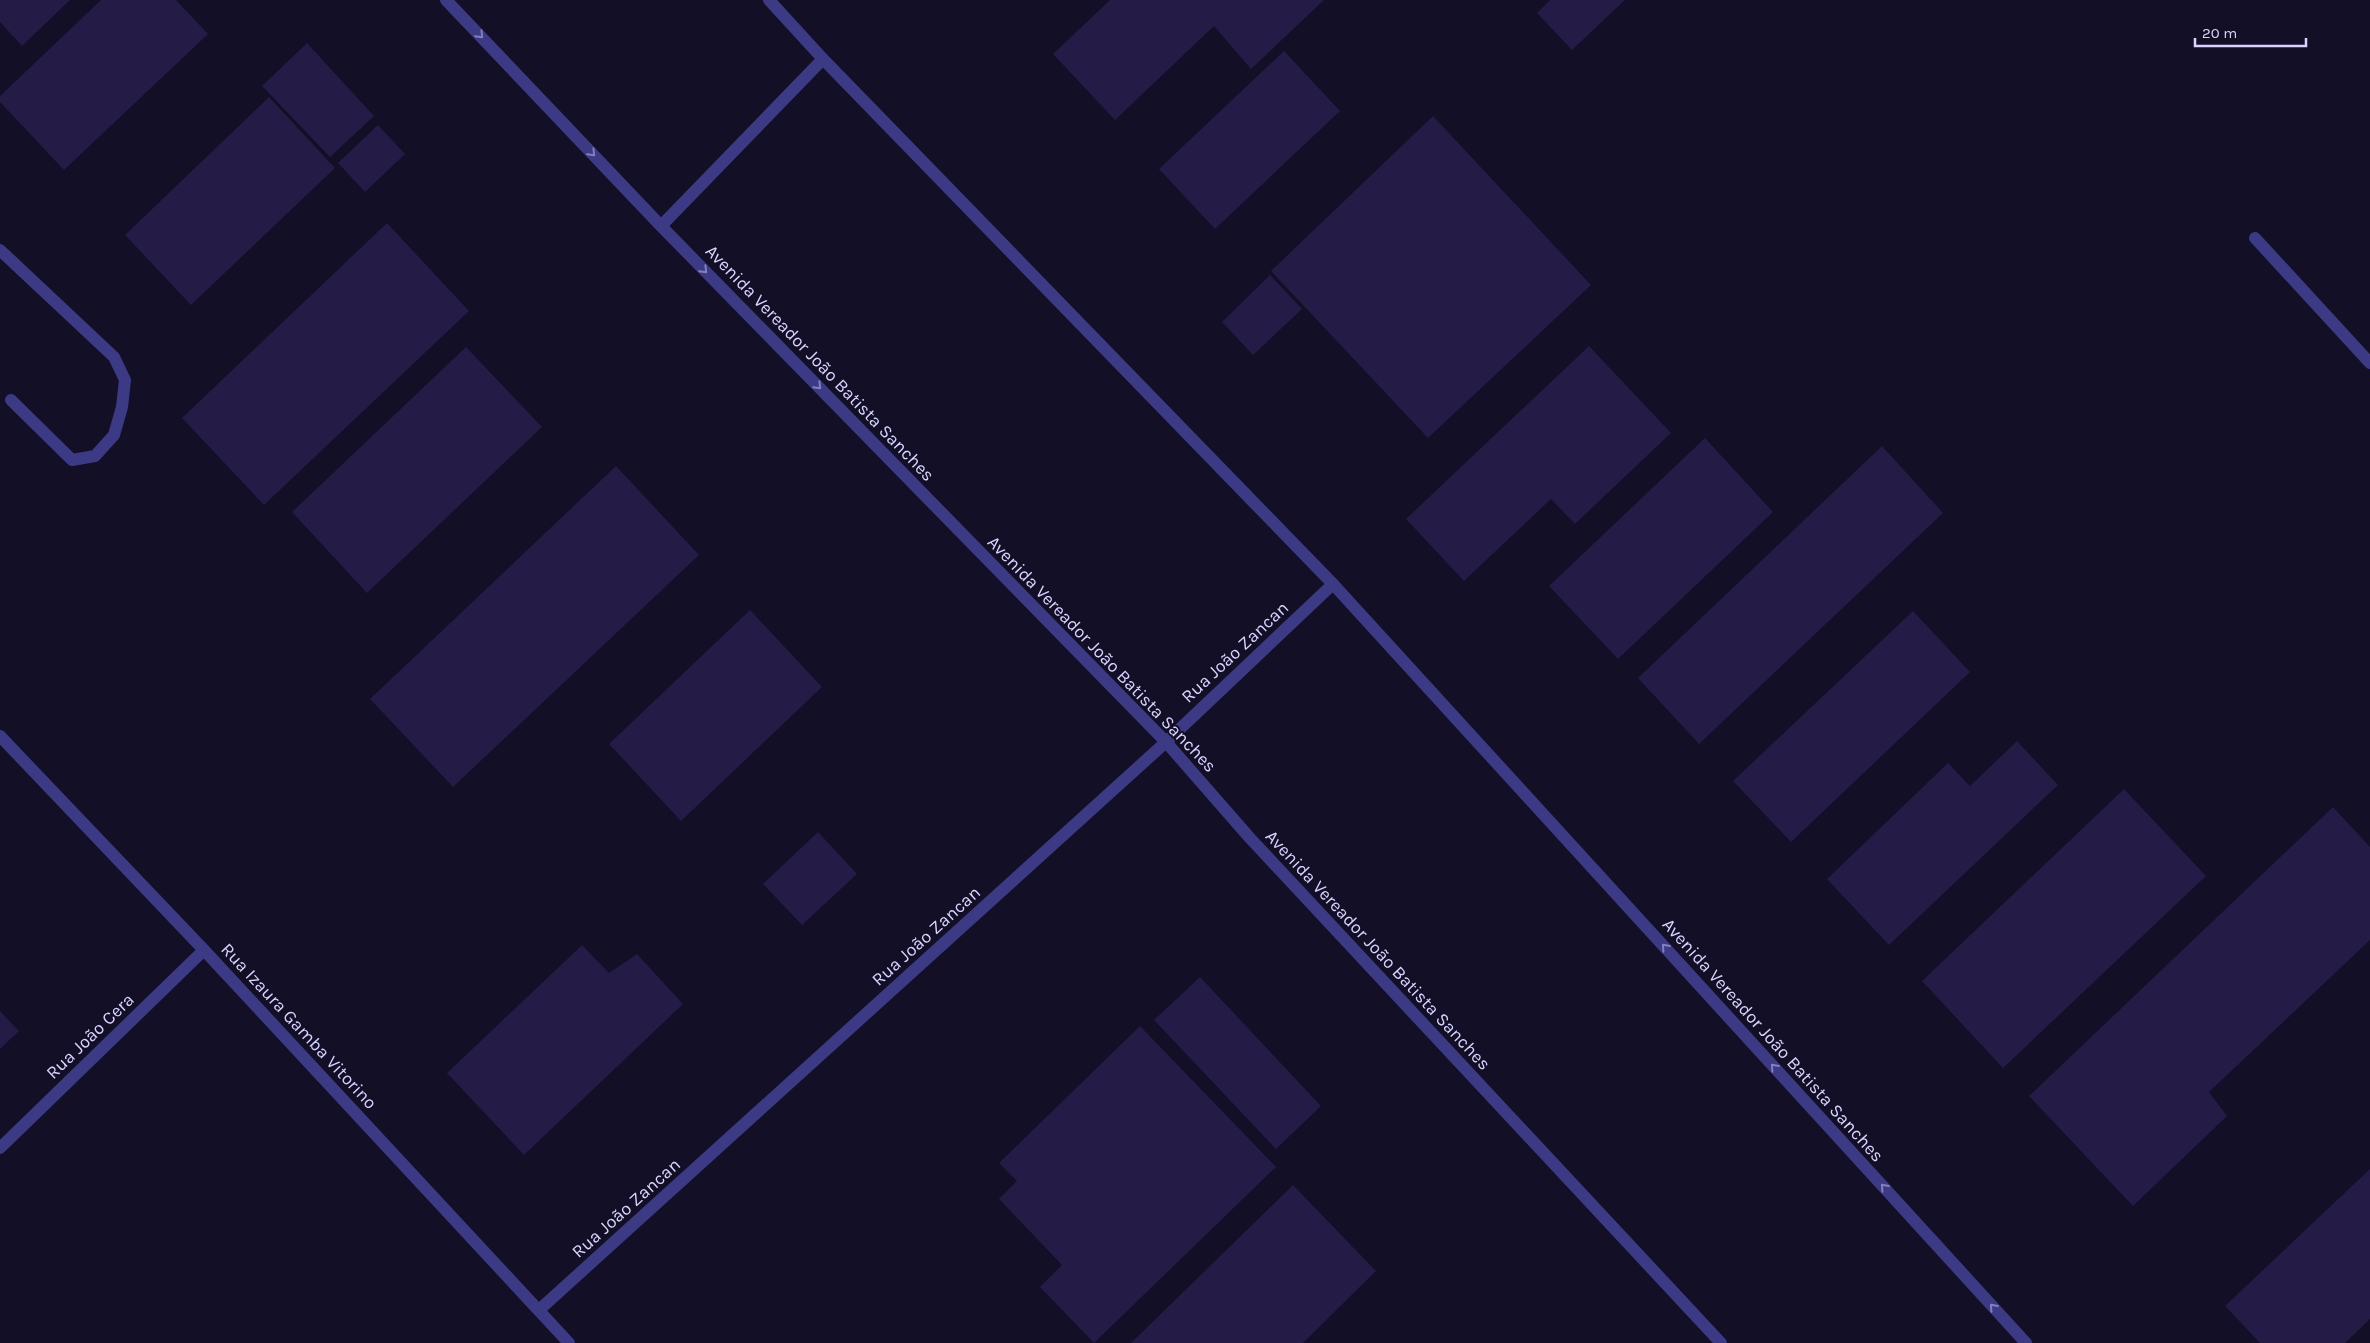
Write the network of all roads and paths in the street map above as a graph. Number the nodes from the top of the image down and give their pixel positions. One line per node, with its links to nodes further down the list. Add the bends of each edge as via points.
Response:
1 (446, 0): 4 (street, Avenida Vereador João Batista Sanches, one-way to 4)
2 (769, 0): 3 (street, Avenida Vereador João Batista Sanches)
3 (822, 59): 4 (street); 9 (street, Avenida Vereador João Batista Sanches)
4 (661, 226): 11 (street, Avenida Vereador João Batista Sanches, one-way to 11)
5 (2254, 238): 7 (street)
6 (0, 250): 8 (street, via 114,358 125,380 122,408 114,435 95,456 72,460)
7 (2370, 363)
8 (10, 400)
9 (1333, 584): 11 (street, Rua João Zancan); 17 (street, Avenida Vereador João Batista Sanches, one-way to 9)
10 (0, 736): 12 (street, Rua Izaura Gamba Vitorino)
11 (1166, 742): 14 (street, Rua João Zancan); 16 (street, Avenida Vereador João Batista Sanches, via 1248,837)
12 (204, 950): 13 (street, Rua João Cera); 14 (street, Rua Izaura Gamba Vitorino)
13 (0, 1148)
14 (539, 1310): 15 (street, Rua Izaura Gamba Vitorino)
15 (569, 1343)
16 (1721, 1343)
17 (2026, 1343)

